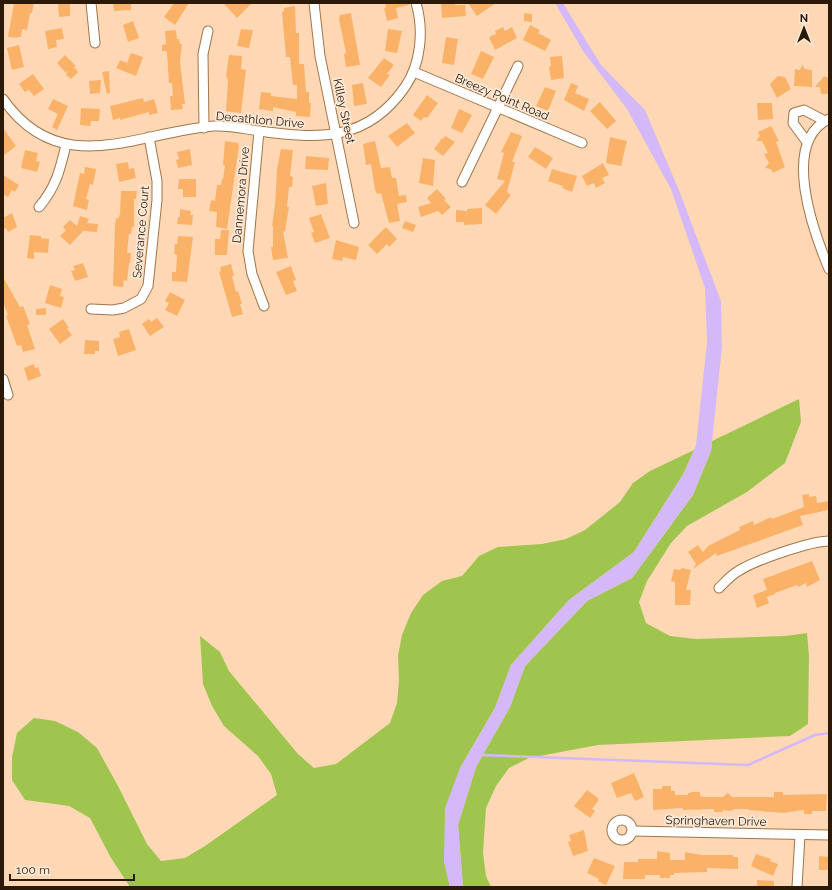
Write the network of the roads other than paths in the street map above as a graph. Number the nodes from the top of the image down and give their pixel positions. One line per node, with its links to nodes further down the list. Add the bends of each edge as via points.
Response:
1 (91, 3): 5 (street)
2 (314, 3): 13 (street, Killey Street, via 320,56)
3 (416, 3): 7 (street, Decathlon Drive, via 420,42)
4 (208, 31): 11 (street, via 202,54)
5 (95, 43)
6 (518, 66): 9 (street)
7 (414, 72): 9 (street, Breezy Point Road); 13 (street, Decathlon Drive, via 394,103 377,118)
8 (5, 105): 17 (street, Decathlon Drive, via 32,129)
9 (496, 108): 16 (street, Breezy Point Road); 18 (street)
10 (827, 120): 15 (street, via 814,130); 15 (street, via 804,110 794,113 793,123)
11 (204, 128): 12 (street, Decathlon Drive, via 216,126); 14 (street, Decathlon Drive)
12 (259, 131): 13 (street, Decathlon Drive, via 315,136); 22 (street, Dannemora Drive, via 248,251 252,274)
13 (337, 134): 20 (street, Killey Street)
14 (149, 138): 17 (street, Decathlon Drive, via 109,146); 23 (street, Severance Court, via 157,181 157,200 148,286 141,299 124,308)
15 (807, 142): 21 (street, via 804,164 808,205 818,242)
16 (582, 143)
17 (66, 145): 19 (street, via 56,183)
18 (462, 182)
19 (38, 207)
20 (354, 223)
21 (829, 269)
22 (264, 306)
23 (91, 309)
24 (3, 379): 25 (street)
25 (8, 395)
26 (829, 541): 27 (street, via 812,543 751,564 734,574)
27 (719, 588)
28 (632, 831): 29 (street, Springhaven Drive)
29 (800, 835): 30 (street, Springhaven Drive); 31 (street)
30 (829, 835)
31 (797, 887)

